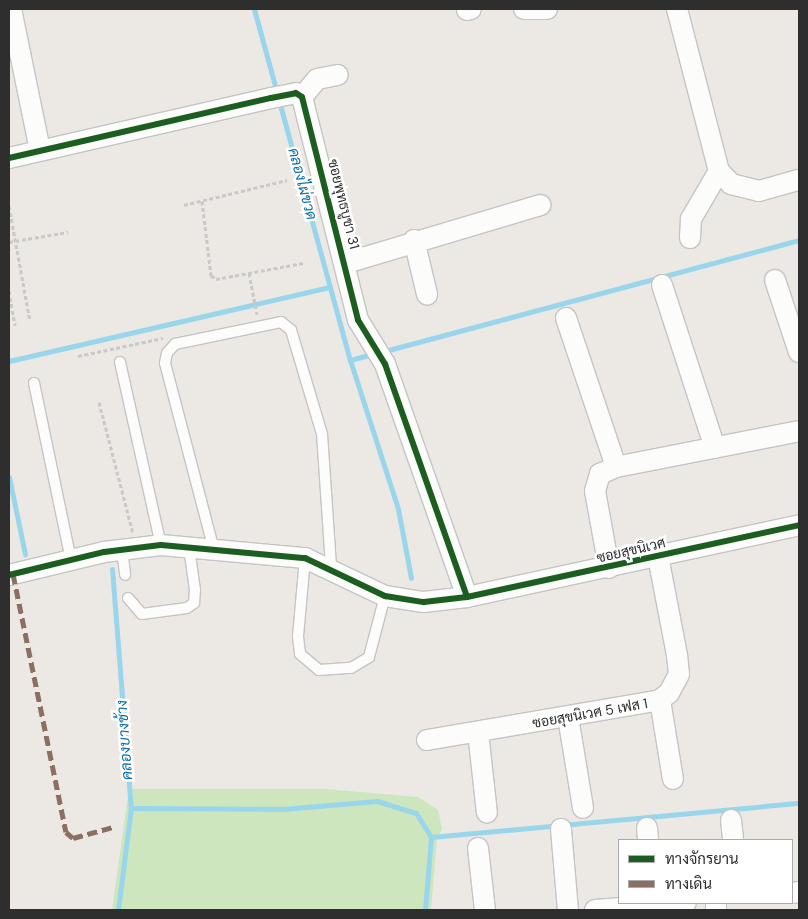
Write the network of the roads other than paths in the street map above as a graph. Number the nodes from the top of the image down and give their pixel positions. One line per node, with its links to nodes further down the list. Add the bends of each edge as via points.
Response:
1 (10, 9): 7 (street)
2 (524, 9): 3 (street)
3 (547, 9)
4 (678, 9): 9 (street)
5 (338, 75): 6 (street, via 317,79)
6 (287, 96): 7 (street); 14 (street, ซอยพุทธบูชา 31)
7 (40, 150): 8 (street)
8 (9, 158)
9 (719, 171): 10 (street, via 731,184 759,191); 12 (street, via 691,219)
10 (798, 180)
11 (542, 205): 13 (street)
12 (690, 238)
13 (414, 240): 14 (street); 17 (street)
14 (346, 263): 38 (street, ซอยพุทธบูชา 31, via 365,336 385,364)
15 (775, 280): 19 (street)
16 (662, 286): 23 (street)
17 (427, 294)
18 (566, 318): 24 (street)
19 (799, 352)
20 (120, 362): 26 (lane)
21 (34, 383): 32 (lane)
22 (799, 431): 23 (street)
23 (715, 448): 24 (street)
24 (616, 467): 34 (street, via 595,482)
25 (799, 525): 30 (street, ซอยสุขนิเวศ)
26 (161, 545): 27 (street); 28 (street)
27 (129, 548): 32 (street); 36 (lane)
28 (189, 548): 29 (street); 39 (lane, via 194,603 187,608 142,614)
29 (214, 550): 31 (street); 33 (lane, via 165,363 175,344 273,322 291,330 322,434)
30 (658, 556): 34 (street, ซอยสุขนิเวศ); 40 (street, ซอยสุขนิเวศ 5 เฟส 1, via 679,674 676,686)
31 (305, 558): 33 (street); 37 (lane, via 298,636 300,654 319,670 351,668 369,657)
32 (71, 560): 35 (street)
33 (331, 566): 37 (street)
34 (609, 568): 38 (street, ซอยสุขนิเวศ)
35 (9, 575)
36 (125, 575)
37 (385, 596): 38 (street, ซอยสุขนิเวศ, via 424,602)
38 (467, 597)
39 (128, 598)
40 (660, 700): 41 (street, ซอยสุขนิเวศ 5 เฟส 1); 44 (street)
41 (568, 717): 42 (street, ซอยสุขนิเวศ 5 เฟส 1); 45 (street)
42 (478, 732): 43 (street, ซอยสุขนิเวศ 5 เฟส 1); 46 (street)
43 (427, 740)
44 (673, 779)
45 (584, 808)
46 (487, 813)
47 (731, 820): 49 (street)
48 (561, 829): 53 (street)
49 (733, 839)
50 (478, 848): 52 (street)
51 (655, 904): 55 (street)
52 (485, 910)
53 (568, 910)
54 (595, 910): 55 (street)
55 (603, 910)

